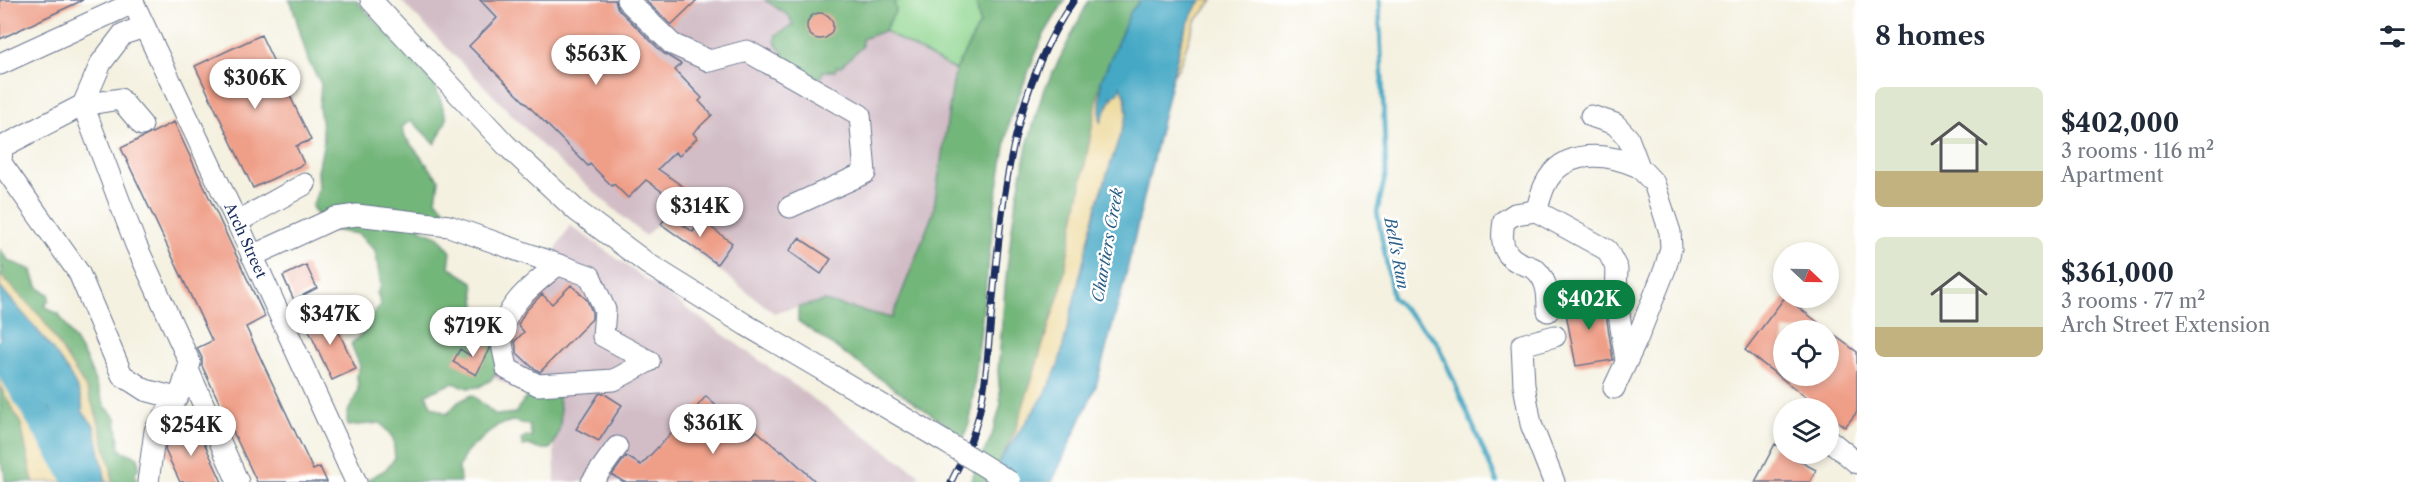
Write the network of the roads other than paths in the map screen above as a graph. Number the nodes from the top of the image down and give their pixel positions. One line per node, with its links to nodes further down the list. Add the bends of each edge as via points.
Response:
1 (371, 0): 29 (street, bridge, via 506,145 577,211 648,264)
2 (627, 0): 11 (street, via 672,45 710,61 747,51 860,115 865,173)
3 (132, 2): 4 (street, Arch Street); 5 (street)
4 (144, 27): 6 (street, via 123,34 100,63); 13 (street, Arch Street)
5 (0, 64)
6 (83, 105): 8 (street, via 120,99); 19 (street, via 136,245 190,363); 21 (street, via 2,147 1,163 79,273 122,375 145,390)
7 (1591, 116): 9 (street, via 1615,124 1628,138)
8 (142, 125)
9 (1639, 167): 12 (street, via 1598,154 1563,164 1546,183); 18 (street, via 1654,183 1670,232 1671,248)
10 (305, 184): 13 (street)
11 (790, 207)
12 (1536, 211): 16 (street, via 1515,214 1504,222 1501,238 1505,252 1536,270 1547,288); 18 (street, via 1607,250 1617,269 1616,294)
13 (237, 222): 14 (street, Arch Street)
14 (252, 256): 15 (street, via 335,218 357,215 449,226); 27 (street, Arch Street)
15 (557, 265): 15 (street, via 590,276 605,310 603,336 649,361 614,380 538,385 507,369 501,336 508,315 520,297)
16 (1548, 310)
17 (1555, 336): 30 (street, via 1522,345 1531,424)
18 (1626, 361): 20 (street)
19 (189, 372): 21 (street); 26 (street)
20 (1614, 388)
21 (176, 398): 25 (street, via 155,431)
22 (617, 447): 28 (street)
23 (1839, 448): 24 (street)
24 (1857, 463)
25 (148, 482)
26 (238, 482)
27 (356, 482)
28 (592, 482)
29 (1010, 482)
30 (1554, 482)

